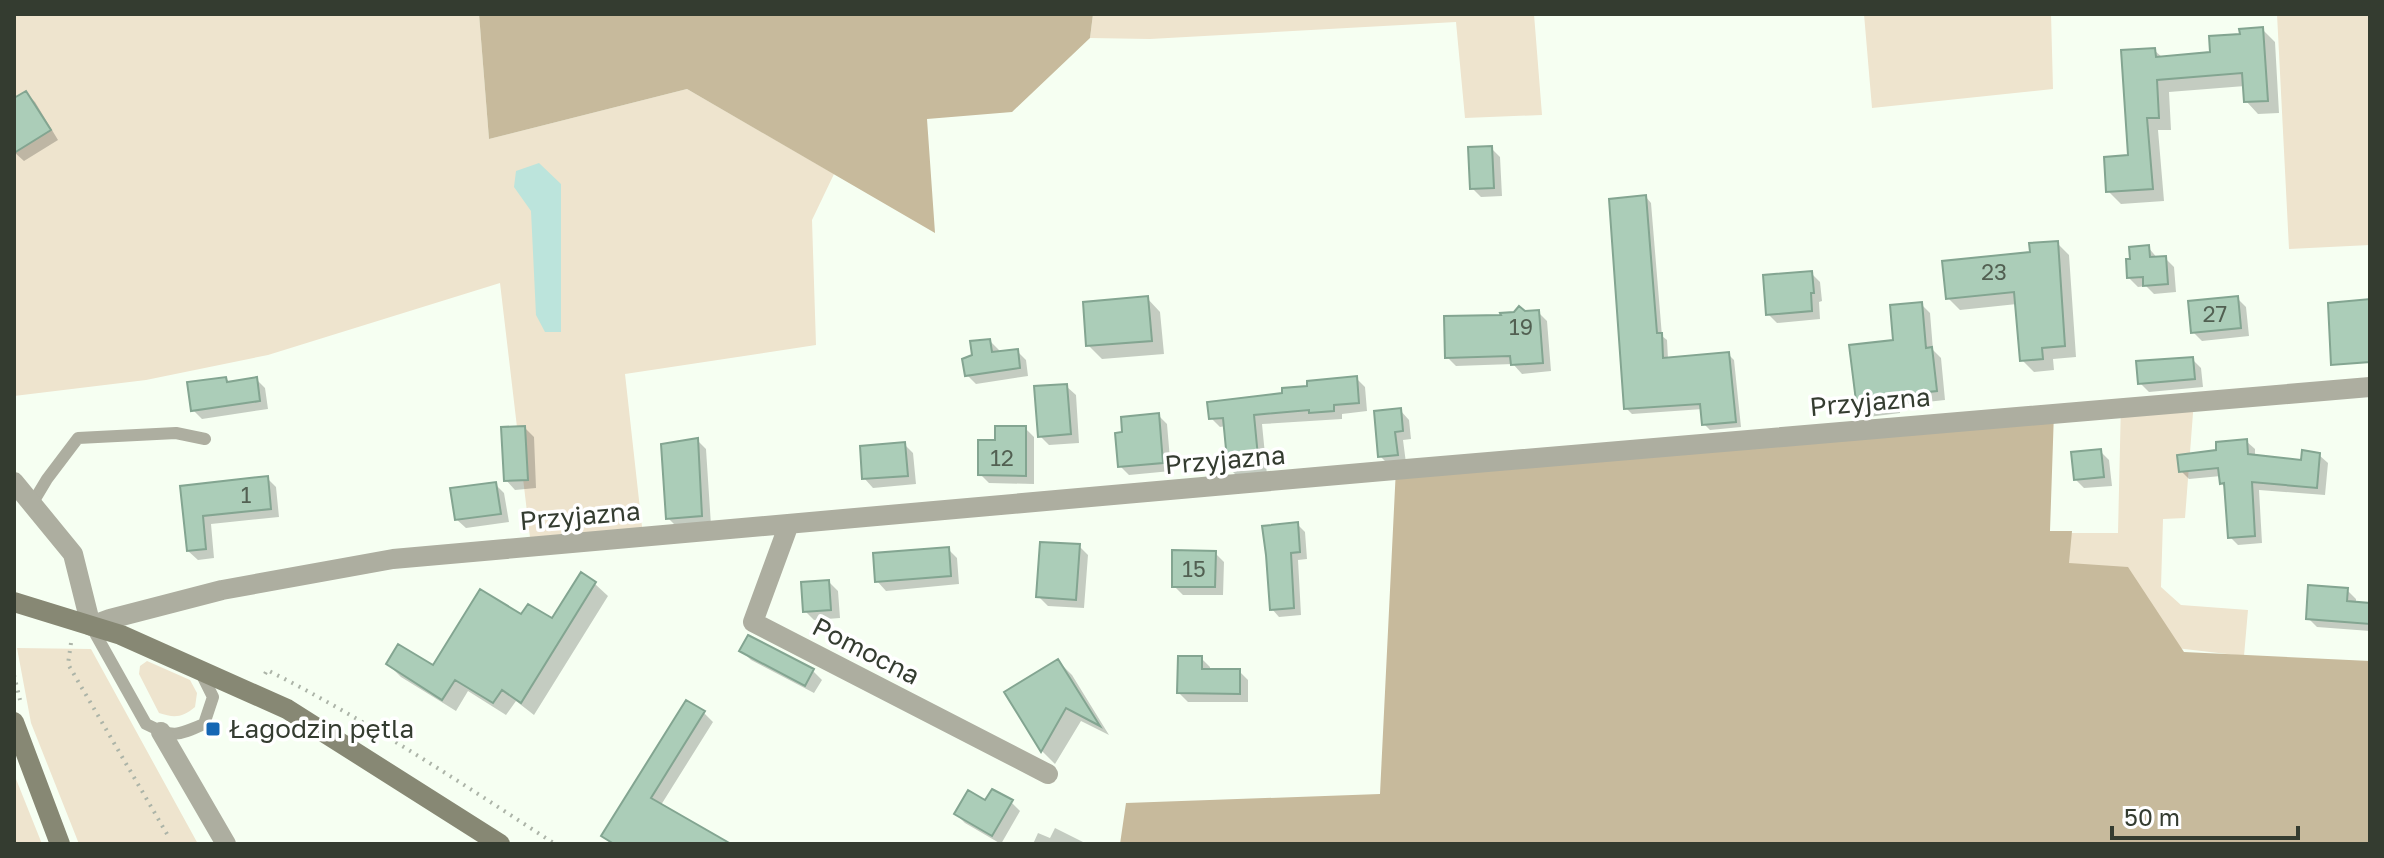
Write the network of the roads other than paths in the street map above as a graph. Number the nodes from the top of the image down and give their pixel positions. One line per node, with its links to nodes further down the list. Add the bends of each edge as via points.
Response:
1 (2370, 387): 5 (street, Przyjazna)
2 (205, 439): 4 (lane, via 176,433 78,438)
3 (14, 482): 4 (street)
4 (32, 504): 7 (street, via 73,554)
5 (789, 524): 7 (street, Przyjazna, via 393,559 222,590); 11 (street, Pomocna, via 753,622)
6 (14, 602): 7 (street)
7 (83, 623): 8 (street); 10 (lane, via 146,724)
8 (200, 671): 10 (lane, via 213,697 204,724 179,735); 14 (street, via 287,709)
9 (14, 722): 12 (street)
10 (161, 732): 13 (street)
11 (1048, 774)
12 (60, 844)
13 (226, 844)
14 (500, 844)

